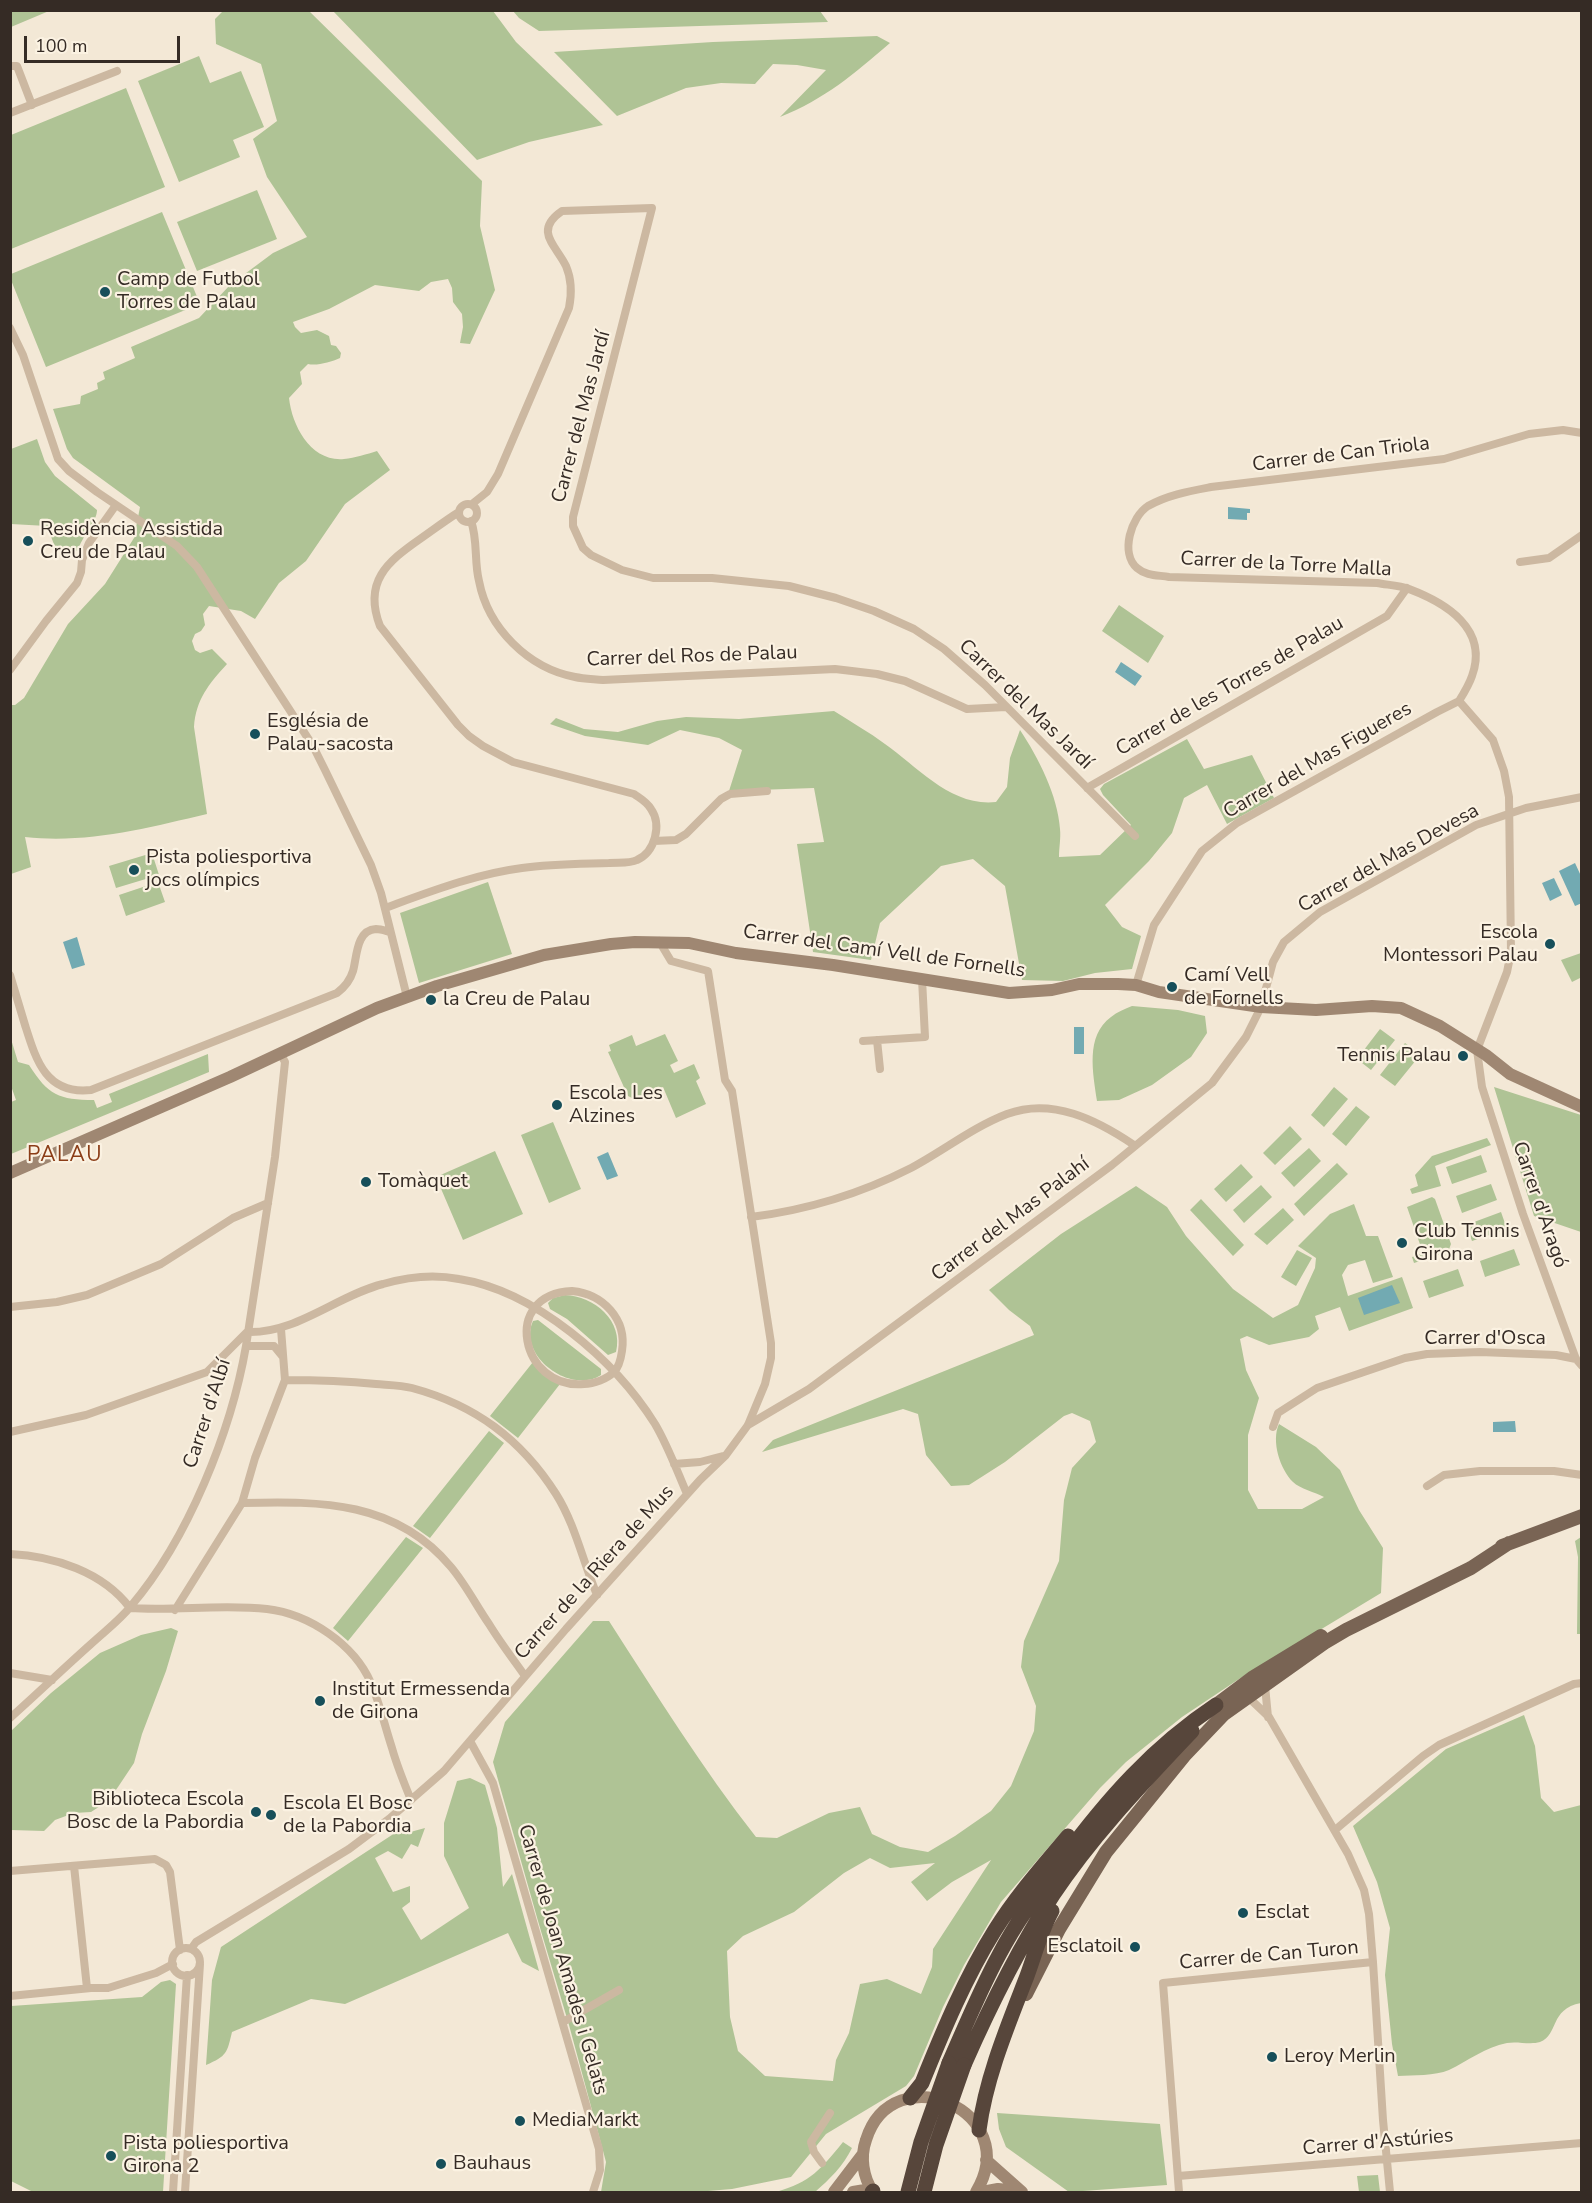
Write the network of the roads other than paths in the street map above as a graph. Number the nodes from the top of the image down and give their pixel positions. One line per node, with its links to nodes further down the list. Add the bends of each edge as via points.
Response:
1 (10, 66): 3 (street, via 17,66)
2 (117, 70): 3 (street)
3 (32, 105): 4 (street)
4 (10, 113)
5 (10, 328): 8 (street, via 58,459)
6 (1581, 433): 12 (street, Carrer de Can Triola, via 1563,430 1529,434 1444,459 1211,487 1175,495 1139,514)
7 (472, 504): 9 (street, via 462,506); 10 (street, via 477,513); 17 (street, Carrer del Mas Jardí, via 487,492 498,474 569,308 572,286 565,265 550,244 550,222 562,211 652,208 573,517 583,548 622,570 653,578 712,578 789,586 874,611 914,629 944,649)
8 (116, 505): 15 (street, via 88,543 77,583); 24 (street, via 177,546 197,567 313,746 371,865)
9 (459, 512): 10 (street, via 465,521); 23 (street, via 387,565 374,592 380,626 468,736 513,762 634,794 652,810 656,820)
10 (471, 521): 17 (street, Carrer del Ros de Palau, via 479,584 495,622 523,652 554,671 603,680 835,669 905,681 967,709)
11 (1580, 536): 13 (street, via 1550,558)
12 (1129, 544): 14 (street, Carrer de la Torre Malla, via 1130,558 1146,574 1377,583)
13 (1520, 562)
14 (1407, 588): 16 (street, Carrer de la Torre Malla, via 1452,612 1471,633 1475,644 1473,676); 18 (street, Carrer de les Torres de Palau, via 1387,616)
15 (10, 670)
16 (1459, 701): 21 (street, via 1493,740 1504,771); 29 (street, Carrer del Mas Figueres, via 1237,823 1202,851 1154,925)
17 (1006, 707): 18 (street, Carrer del Mas Jardí)
18 (1087, 788): 22 (street)
19 (767, 791): 23 (street, via 730,794 686,834 676,840)
20 (1581, 797): 21 (street, Carrer del Mas Devesa)
21 (1509, 814): 31 (street, Carrer del Mas Devesa, via 1476,825 1304,924 1284,942 1273,962); 34 (street, via 1511,952)
22 (1135, 836)
23 (654, 841): 24 (street, via 643,856 629,862 512,870)
24 (385, 908): 25 (street)
25 (390, 932): 27 (street, via 375,929 365,934 359,941 346,986 337,993 91,1090 64,1087 42,1070); 30 (street)
26 (659, 941): 28 (street, Carrer del Camí Vell de Fornells); 30 (street, Carrer del Camí Vell de Fornells, via 544,955); 41 (street, Carrer de la Riera de Mus, via 671,961 708,971 724,1080 732,1091)
27 (10, 975)
28 (922, 979): 29 (street, Carrer del Camí Vell de Fornells, via 1009,993 1079,984); 32 (street, via 925,1037)
29 (1136, 985): 31 (street, Carrer del Camí Vell de Fornells)
30 (407, 997): 35 (street, Carrer del Camí Vell de Fornells)
31 (1261, 1007): 34 (street, Carrer del Camí Vell de Fornells, via 1401,1008 1440,1026); 38 (street, Carrer del Mas Palahí, via 1246,1037 1212,1083)
32 (878, 1040): 33 (street); 36 (street)
33 (863, 1041)
34 (1477, 1050): 37 (street, Carrer del Camí Vell de Fornells, via 1510,1074); 48 (street, Carrer d'Aragó, via 1482,1087 1523,1214)
35 (280, 1053): 39 (street, Carrer del Camí Vell de Fornells); 40 (street, Carrer d'Albí, via 285,1062)
36 (880, 1070)
37 (1581, 1107)
38 (1134, 1146): 41 (street, via 1085,1117 1043,1108 1023,1110 1006,1114 870,1186 818,1205); 51 (street, Carrer del Mas Palahí, via 809,1389)
39 (10, 1173)
40 (268, 1203): 42 (street, via 233,1218 161,1264 87,1295); 45 (street, Carrer d'Albí)
41 (750, 1216): 51 (street, Carrer de la Riera de Mus, via 768,1308 771,1358)
42 (10, 1307)
43 (534, 1308): 44 (street, via 478,1283 420,1277 380,1284); 49 (street, via 569,1331); 49 (street, via 527,1322 527,1340 533,1357 546,1373 582,1385); 49 (street, via 563,1291 581,1292 602,1301 614,1314 621,1331 622,1349)
44 (281, 1329): 45 (street); 47 (street)
45 (247, 1332): 46 (street, Carrer d'Albí); 53 (street, via 207,1372 86,1415)
46 (246, 1346): 47 (street, via 274,1346); 64 (street, Carrer d'Albí, via 217,1448 187,1521)
47 (283, 1357): 50 (street)
48 (1579, 1363): 52 (street, Carrer d'Osca, via 1556,1355 1480,1352 1405,1358 1317,1388 1278,1413)
49 (615, 1371): 55 (street, via 655,1425)
50 (285, 1380): 59 (street, via 255,1458); 63 (street, via 410,1388 489,1422 523,1451 556,1495)
51 (748, 1425): 54 (street, Carrer de la Riera de Mus)
52 (1273, 1427)
53 (10, 1432)
54 (726, 1455): 55 (street); 58 (street, Carrer de la Riera de Mus)
55 (674, 1464): 58 (street)
56 (1581, 1475): 57 (street, via 1480,1471 1444,1476)
57 (1427, 1486)
58 (687, 1494): 63 (street, Carrer de la Riera de Mus)
59 (243, 1503): 65 (street); 67 (street, via 342,1505 407,1528 452,1567)
60 (1581, 1516): 61 (main road)
61 (1509, 1543): 70 (main road, via 1472,1568 1346,1630); 72 (main road, via 1334,1628)
62 (10, 1554): 64 (street, via 54,1560 86,1573 119,1594)
63 (597, 1595): 67 (street, Carrer de la Riera de Mus)
64 (130, 1608): 65 (street); 68 (street, Carrer d'Albí)
65 (175, 1610): 77 (street, via 268,1609 304,1620 336,1640 353,1654 371,1682)
66 (10, 1673): 68 (street)
67 (525, 1676): 75 (street, Carrer de la Riera de Mus)
68 (52, 1680): 74 (street, Carrer d'Albí)
69 (1581, 1683): 79 (street, via 1439,1745)
70 (1265, 1686): 71 (main road); 73 (street)
71 (1248, 1697): 73 (street); 91 (main road, via 1224,1714 1190,1749 1106,1852)
72 (1216, 1705): 76 (highway, via 1185,1725); 78 (highway)
73 (1269, 1717): 79 (street)
74 (10, 1718)
75 (470, 1741): 77 (street, Carrer de la Riera de Mus); 92 (street, Carrer de Joan Amades i Gelats, via 493,1783)
76 (1136, 1770): 93 (highway, via 1042,1886 999,1953); 94 (highway, via 1105,1794 1018,1895 969,1976 922,2083)
77 (411, 1800): 82 (street, Carrer de la Riera de Mus, via 349,1849 196,1942)
78 (1111, 1821): 91 (highway, via 1048,1918); 93 (highway, via 1054,1894)
79 (1335, 1830): 84 (street, via 1364,1890)
80 (74, 1866): 81 (street); 83 (street, via 161,1861 170,1872); 88 (street)
81 (10, 1871)
82 (191, 1949): 83 (street); 86 (street, via 197,1953)
83 (180, 1950): 85 (street)
84 (1373, 1962): 100 (street); 102 (street, Carrer de Can Turon, via 1163,1983)
85 (173, 1964): 87 (street, via 179,1973); 88 (street, via 108,1988)
86 (200, 1964): 87 (street); 106 (street)
87 (187, 1975): 105 (street)
88 (87, 1988): 90 (street)
89 (620, 1990): 92 (street)
90 (10, 1996)
91 (1013, 2013): 96 (highway, via 982,2106)
92 (562, 2022): 107 (street, Carrer de Joan Amades i Gelats, via 599,2149 600,2170)
93 (957, 2064): 110 (highway, bridge, via 921,2142); 111 (highway, bridge)
94 (910, 2098): 96 (street, via 950,2102 968,2115); 98 (street, via 878,2118 868,2134)
95 (830, 2113): 101 (street, via 811,2142)
96 (979, 2130): 99 (street)
97 (1581, 2143): 100 (street, Carrer d'Astúries)
98 (863, 2154): 103 (street); 108 (street)
99 (986, 2160): 104 (street); 112 (street)
100 (1387, 2160): 102 (street, Carrer d'Astúries); 115 (street)
101 (822, 2163)
102 (1178, 2176): 114 (street, Carrer de Can Turon)
103 (872, 2191): 109 (street)
104 (1020, 2192): 113 (street, via 998,2189)
105 (173, 2193)
106 (185, 2193)
107 (593, 2193)
108 (834, 2193)
109 (853, 2193)
110 (908, 2193)
111 (924, 2193)
112 (976, 2193)
113 (982, 2193)
114 (1179, 2193)
115 (1390, 2193)

